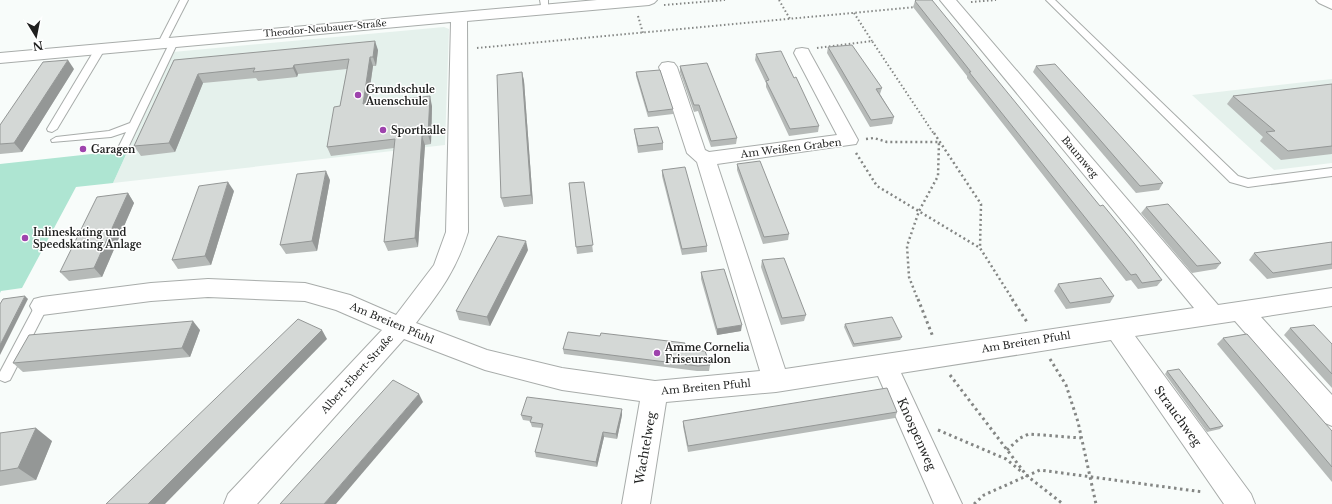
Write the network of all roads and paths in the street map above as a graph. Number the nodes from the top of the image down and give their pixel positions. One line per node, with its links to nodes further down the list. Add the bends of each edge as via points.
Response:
1 (184, 0): 14 (lane)
2 (650, 0): 8 (street, Theodor-Neubauer-Straße)
3 (779, 0): 12 (path)
4 (996, 0): 7 (path)
5 (1050, 0): 27 (lane, via 1234,179 1248,183)
6 (1324, 0): 9 (street)
7 (950, 2): 10 (path); 33 (street, Baumweg)
8 (545, 4): 11 (street, Theodor-Neubauer-Straße)
9 (1332, 4)
10 (854, 13): 12 (path); 13 (path)
11 (459, 16): 14 (street, Theodor-Neubauer-Straße); 16 (street, Albert-Ebert-Straße)
12 (790, 19): 16 (path)
13 (872, 41): 17 (path); 24 (path)
14 (168, 43): 15 (street, Theodor-Neubauer-Straße); 20 (lane)
15 (100, 49): 18 (street, Theodor-Neubauer-Straße); 21 (lane)
16 (459, 50): 34 (street, Albert-Ebert-Straße, via 457,232 443,270)
17 (802, 52): 23 (street, Am Weißen Graben)
18 (0, 58)
19 (668, 67): 26 (street, via 697,153)
20 (134, 125): 22 (lane, via 111,134); 25 (lane)
21 (52, 129)
22 (56, 140)
23 (848, 140): 24 (path, via 874,138 887,142); 26 (street, Am Weißen Graben); 28 (path, via 877,186)
24 (939, 142): 28 (path, via 938,176); 29 (path, via 981,204)
25 (122, 150)
26 (706, 158): 40 (street)
27 (1332, 172)
28 (919, 211): 29 (path); 37 (path, via 907,246 909,277 935,342)
29 (980, 248): 36 (path)
30 (1332, 297): 32 (street, Am Breiten Pfuhl)
31 (42, 306): 34 (street, Am Breiten Pfuhl, via 151,292 208,288 261,289 305,292 342,302); 39 (lane)
32 (1240, 310): 33 (street, Am Breiten Pfuhl); 42 (street)
33 (1212, 314): 35 (street, Am Breiten Pfuhl)
34 (400, 327): 41 (street, Am Breiten Pfuhl, via 485,360 562,379); 49 (street, Albert-Ebert-Straße)
35 (1116, 329): 36 (street, Am Breiten Pfuhl); 48 (street, Strauchweg)
36 (1039, 340): 37 (street, Am Breiten Pfuhl); 44 (path, via 1066,385)
37 (937, 356): 38 (street, Am Breiten Pfuhl); 45 (path)
38 (885, 364): 40 (street, Am Breiten Pfuhl); 43 (street, Knospenweg)
39 (5, 376)
40 (776, 380): 41 (street, Am Breiten Pfuhl)
41 (655, 392): 50 (street, Wachtelweg)
42 (1332, 414)
43 (910, 418): 46 (path, via 1006,459); 51 (street, Knospenweg)
44 (1081, 438): 45 (path, via 1029,434 1020,438); 47 (path)
45 (1007, 450): 46 (path)
46 (1027, 476): 47 (path, via 1040,470); 52 (path, via 984,496); 53 (path)
47 (1089, 478): 48 (path); 54 (path)
48 (1238, 500)
49 (238, 504)
50 (636, 504)
51 (948, 504)
52 (974, 504)
53 (1063, 504)
54 (1096, 504)

